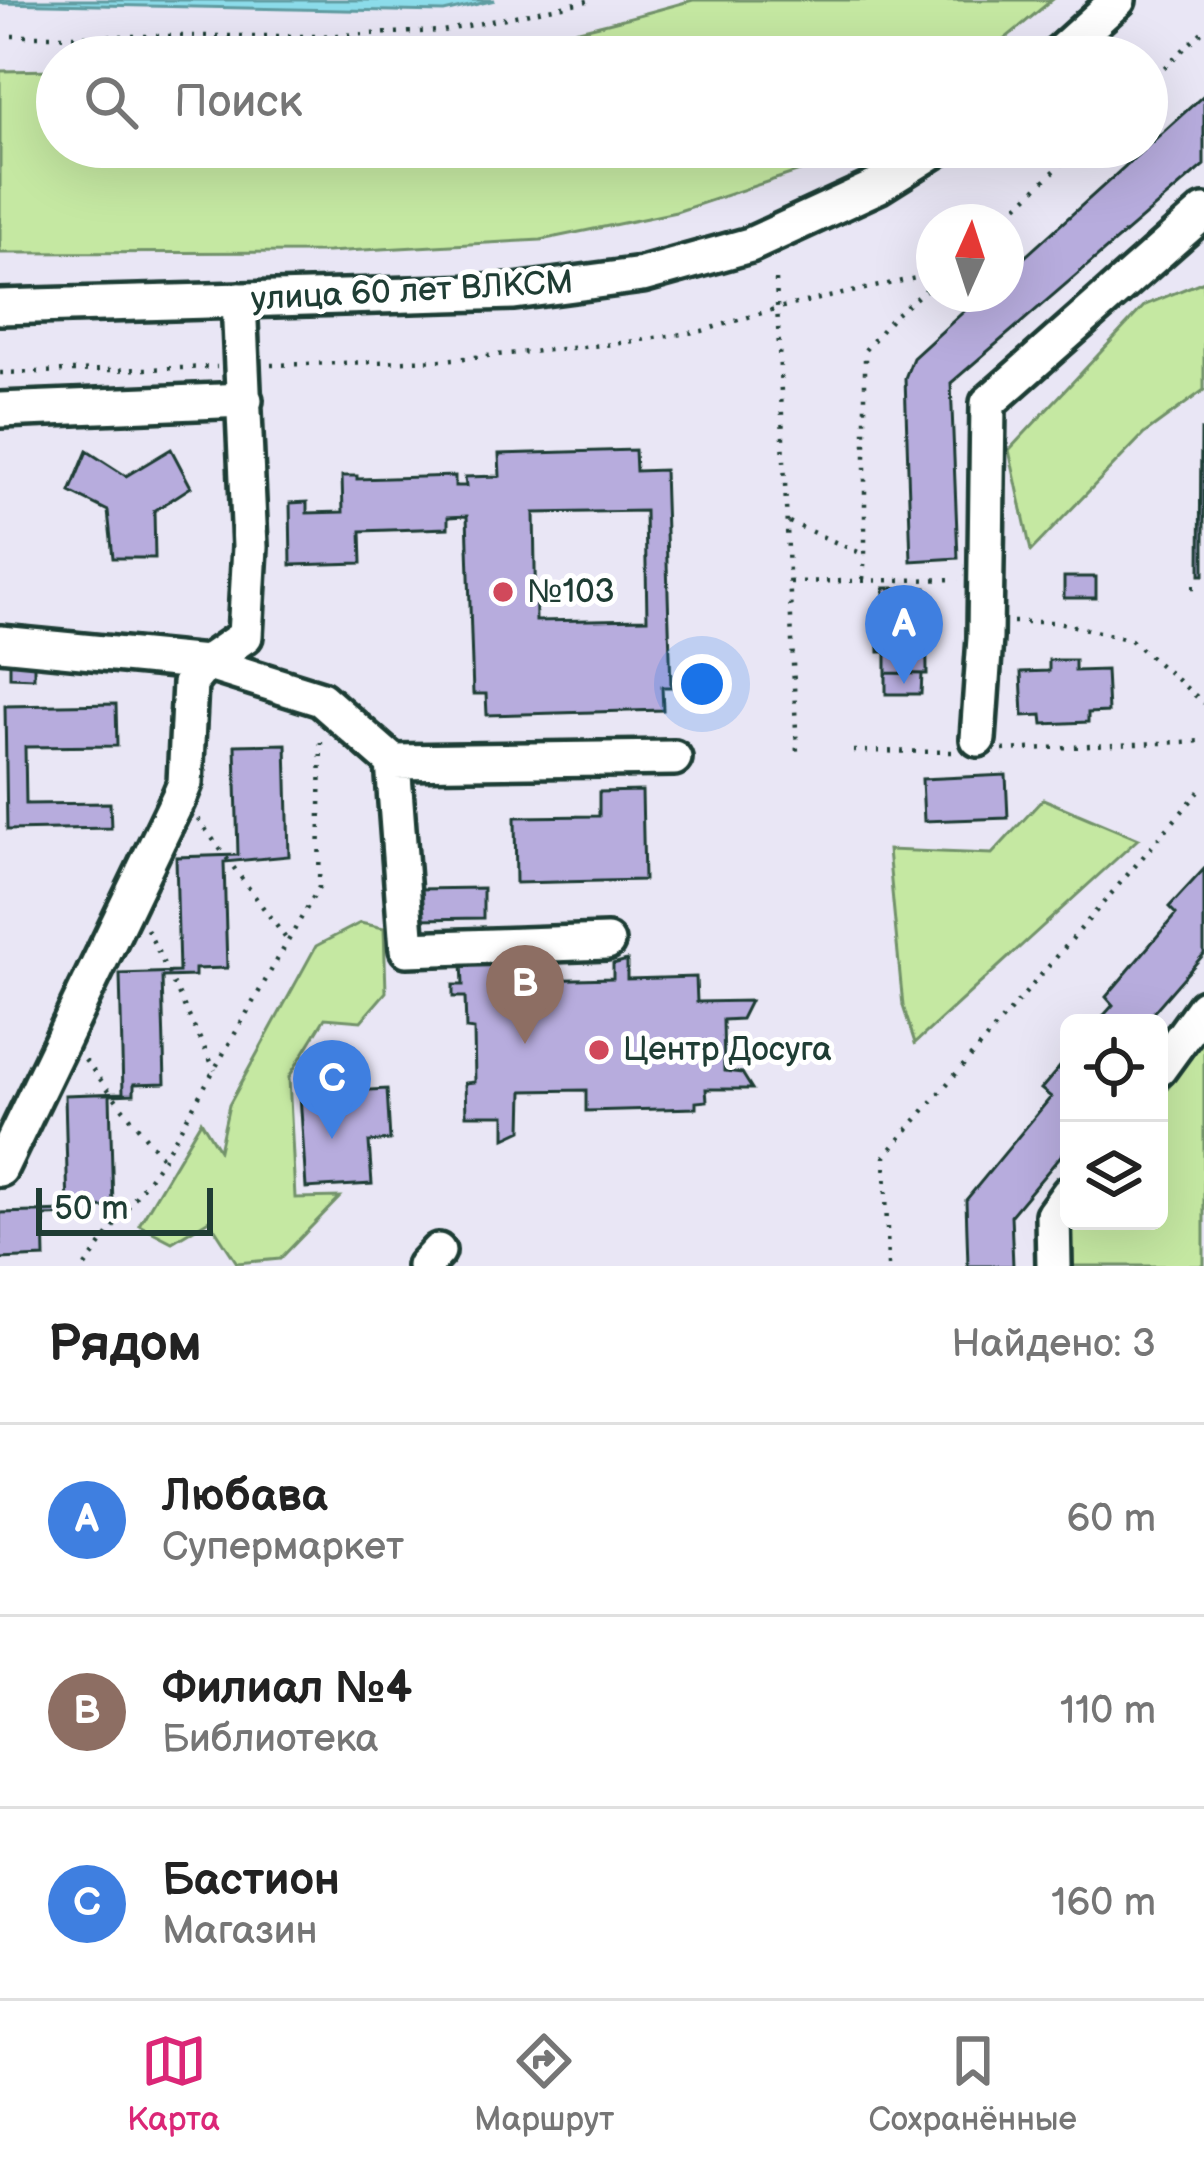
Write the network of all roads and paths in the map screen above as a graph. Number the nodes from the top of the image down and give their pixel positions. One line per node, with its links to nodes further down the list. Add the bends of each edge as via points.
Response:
1 (592, 0): 5 (path, via 443,31)
2 (1118, 0): 6 (street)
3 (1204, 30): 8 (path)
4 (0, 36): 7 (path)
5 (217, 36)
6 (1078, 36)
7 (36, 37)
8 (1168, 64)
9 (907, 168): 16 (street, улица 60 лет ВЛКСМ, via 750,245 642,275 514,292)
10 (1058, 168): 11 (path)
11 (1019, 204)
12 (1204, 212): 24 (street, via 988,403)
13 (916, 278): 18 (path)
14 (776, 280): 18 (path)
15 (916, 298): 23 (path, via 865,350)
16 (239, 300): 17 (street, улица 60 лет ВЛКСМ); 20 (street)
17 (0, 307)
18 (778, 308): 20 (path, via 702,331 614,344); 22 (path)
19 (0, 373): 20 (path)
20 (244, 383): 21 (street); 31 (street, via 245,636)
21 (0, 410)
22 (787, 521): 23 (path); 26 (path)
23 (865, 555): 25 (path)
24 (986, 579): 25 (path); 29 (street)
25 (863, 581): 26 (path)
26 (790, 583): 37 (path)
27 (1192, 587): 28 (path)
28 (1204, 587)
29 (985, 622): 33 (path, via 1058,622 1132,640); 35 (street)
30 (0, 643): 31 (street)
31 (206, 663): 32 (street); 41 (street, via 190,683)
32 (321, 699): 39 (street); 43 (path, via 319,887)
33 (1204, 703)
34 (1204, 741): 35 (path)
35 (978, 747): 36 (path)
36 (854, 751)
37 (797, 753)
38 (674, 758): 39 (street)
39 (393, 763): 44 (street, via 407,949)
40 (1204, 785): 53 (path, via 884,1156)
41 (180, 795): 42 (street); 43 (path)
42 (131, 894): 46 (street); 48 (path)
43 (288, 940): 48 (path)
44 (607, 942)
45 (1204, 1007): 47 (street)
46 (63, 1033): 49 (path); 50 (street)
47 (1168, 1057)
48 (214, 1070): 49 (path)
49 (163, 1159): 52 (path)
50 (0, 1169)
51 (1060, 1205): 54 (street, via 1053,1215)
52 (85, 1266)
53 (888, 1266)
54 (1054, 1266)

